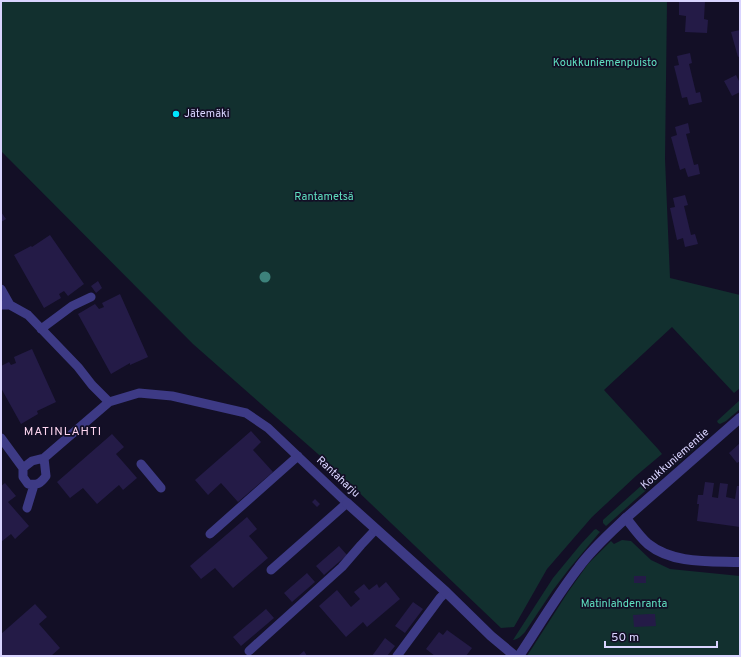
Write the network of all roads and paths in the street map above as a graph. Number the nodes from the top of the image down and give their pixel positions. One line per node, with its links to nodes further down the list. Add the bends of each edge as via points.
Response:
1 (1, 289): 3 (lane)
2 (91, 297): 4 (lane, via 72,306)
3 (5, 305): 4 (lane, via 28,316)
4 (41, 329): 5 (lane)
5 (109, 402): 8 (lane, Rantaharju, via 139,394 172,396 246,413 268,428); 9 (lane, Rantaharju)
6 (740, 418): 16 (street, Koukkuniementie)
7 (1, 438): 11 (lane)
8 (298, 456): 14 (lane, Rantaharju); 18 (lane)
9 (44, 458): 11 (lane, Rantaharju, via 32,461); 12 (lane, via 46,476)
10 (141, 464): 13 (lane)
11 (22, 468): 12 (lane, via 23,477 28,484)
12 (34, 485): 15 (lane)
13 (161, 488)
14 (347, 503): 17 (street, Rantaharju); 20 (lane)
15 (27, 508)
16 (626, 518): 19 (street, via 648,544 665,554 682,559); 25 (street, via 579,566)
17 (376, 529): 21 (street, Rantaharju); 22 (lane, via 342,567)
18 (210, 534)
19 (740, 562)
20 (271, 570)
21 (446, 592): 23 (lane); 24 (street, Rantaharju)
22 (249, 651)
23 (397, 656)
24 (515, 656)
25 (519, 656)

